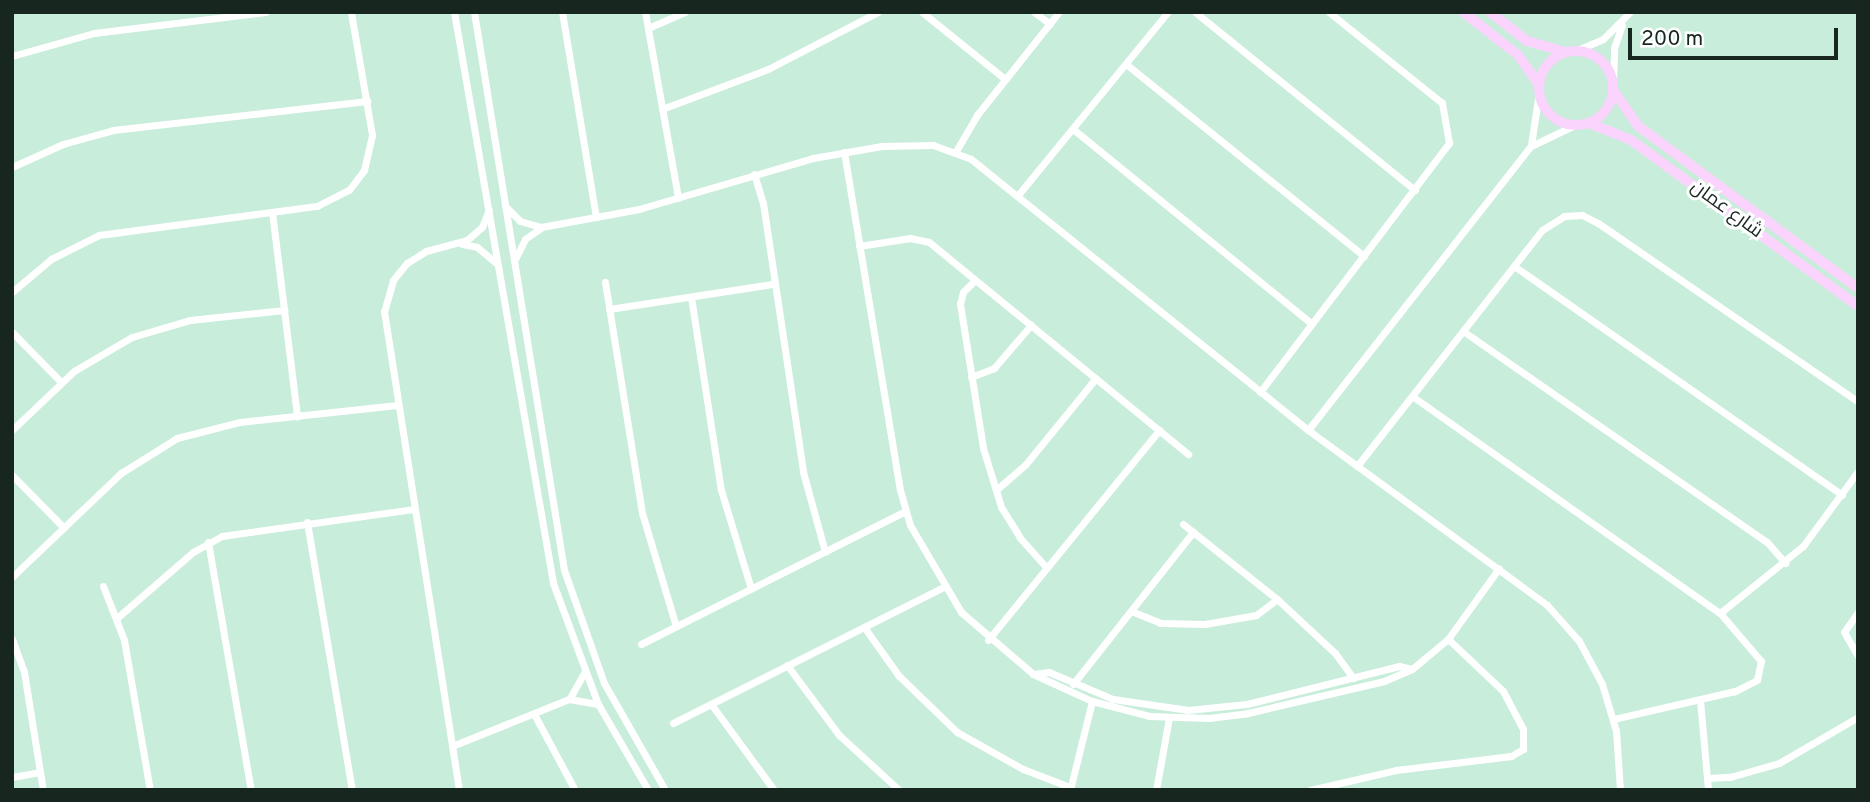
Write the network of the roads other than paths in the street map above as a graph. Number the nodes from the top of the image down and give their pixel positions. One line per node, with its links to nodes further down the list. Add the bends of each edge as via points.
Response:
1 (266, 12): 22 (street, via 94,33)
2 (351, 12): 27 (street)
3 (454, 12): 41 (street)
4 (474, 12): 40 (street)
5 (562, 12): 43 (street)
6 (645, 12): 20 (street)
7 (685, 12): 20 (street)
8 (878, 12): 28 (street, via 768,69)
9 (922, 12): 24 (street)
10 (1034, 12): 19 (street)
11 (1059, 12): 19 (street)
12 (1168, 12): 23 (street)
13 (1195, 12): 37 (street)
14 (1329, 12): 37 (street, via 1445,109 1449,143)
15 (1463, 12): 26 (main road, via 1518,55)
16 (1490, 12): 21 (main road, via 1527,41)
17 (1630, 12): 18 (street)
18 (1623, 22): 21 (street, via 1603,39); 25 (street, via 1614,48)
19 (1050, 24): 24 (street)
20 (648, 28): 28 (street)
21 (1570, 52): 25 (main road, via 1600,60); 26 (main road, via 1550,61)
22 (12, 56)
23 (1126, 64): 31 (street); 47 (street)
24 (1005, 79): 33 (street)
25 (1613, 87): 29 (main road, via 1606,111); 54 (main road, شارع عمان, via 1638,126)
26 (1539, 88): 30 (main road, via 1551,115); 32 (street)
27 (367, 101): 35 (street, via 113,130 63,144); 42 (street, via 371,147 358,181 328,203)
28 (662, 109): 39 (street)
29 (1589, 123): 30 (main road); 57 (main road, شارع عمان, via 1631,140)
30 (1575, 125): 32 (street)
31 (1073, 129): 38 (street); 60 (street)
32 (1531, 146): 74 (street)
33 (956, 151): 34 (street, via 912,143); 38 (street)
34 (844, 152): 36 (street); 46 (street)
35 (12, 167)
36 (754, 174): 39 (street); 53 (street, via 763,203)
37 (1415, 190): 47 (street)
38 (1018, 195): 67 (street)
39 (678, 198): 43 (street)
40 (505, 206): 44 (street, via 520,222); 48 (street)
41 (489, 208): 45 (street, via 482,227); 49 (street)
42 (272, 212): 55 (street, via 99,235 51,259); 59 (street)
43 (596, 217): 44 (street)
44 (541, 227): 48 (street, via 520,245)
45 (458, 243): 49 (street, via 477,247); 70 (street, via 416,256 399,271 388,290 385,323)
46 (859, 246): 51 (street, via 923,239); 82 (street)
47 (1364, 257): 60 (street)
48 (514, 264): 137 (street, via 554,519 570,590 611,697)
49 (499, 266): 110 (street, via 547,559)
50 (1514, 266): 62 (street); 69 (street, via 1556,219 1590,218); 80 (street)
51 (975, 280): 61 (street); 64 (street, via 960,300)
52 (605, 282): 58 (street)
53 (773, 284): 56 (street); 88 (street, via 803,472)
54 (1858, 288)
55 (12, 292)
56 (691, 297): 58 (street); 95 (street, via 721,490)
57 (1858, 306)
58 (609, 309): 101 (street, via 642,513)
59 (284, 310): 66 (street, via 153,329 105,350); 71 (street)
60 (1312, 324): 67 (street)
61 (1031, 325): 64 (street, via 994,368); 65 (street)
62 (1463, 331): 68 (street); 89 (street, via 1767,542)
63 (12, 332): 66 (street)
64 (971, 377): 79 (street)
65 (1096, 378): 73 (street); 79 (street, via 1024,466)
66 (61, 382): 72 (street)
67 (1260, 392): 74 (street)
68 (1412, 396): 76 (street); 99 (street)
69 (1858, 402)
70 (397, 405): 71 (street); 81 (street)
71 (297, 416): 85 (street, via 216,426 159,447 121,472)
72 (12, 430)
73 (1159, 430): 75 (street); 90 (street)
74 (1308, 430): 76 (street)
75 (1188, 454)
76 (1357, 467): 91 (street)
77 (1858, 471): 80 (street)
78 (12, 475): 85 (street)
79 (996, 490): 90 (street, via 1010,523)
80 (1842, 495): 89 (street)
81 (412, 509): 83 (street); 124 (street)
82 (905, 511): 88 (street); 94 (street)
83 (307, 522): 87 (street, via 236,531); 133 (street)
84 (1183, 524): 86 (street)
85 (64, 528): 92 (street)
86 (1193, 532): 96 (street); 97 (street)
87 (208, 542): 100 (street); 132 (street)
88 (825, 552): 95 (street)
89 (1785, 563): 99 (street, via 1747,587)
90 (1047, 568): 105 (street)
91 (1499, 568): 104 (street); 122 (street, via 1535,594 1569,628 1595,669)
92 (12, 577)
93 (103, 586): 100 (street)
94 (943, 587): 102 (street); 105 (street)
95 (751, 589): 101 (street)
96 (1277, 599): 97 (street, via 1256,615 1205,624 1160,623); 112 (street, via 1335,653)
97 (1131, 611): 113 (street)
98 (1858, 611): 107 (street, via 1844,632)
99 (1720, 613): 115 (street, via 1754,649 1761,671 1749,686)
100 (118, 617): 131 (street)
101 (676, 626): 106 (street)
102 (864, 627): 108 (street); 129 (street, via 912,691 957,732)
103 (12, 639): 125 (street, via 24,671)
104 (1448, 639): 109 (street); 128 (street, via 1503,691 1523,729 1523,749 1511,756 1396,770)
105 (988, 640): 111 (street)
106 (641, 644)
107 (1858, 656)
108 (787, 665): 118 (street); 139 (street, via 839,735)
109 (1412, 669): 112 (street, via 1399,666); 121 (street, via 1384,681 1248,713)
110 (584, 673): 114 (street); 117 (street)
111 (1033, 674): 113 (street, via 1044,670); 116 (street)
112 (1353, 678): 113 (street, via 1247,704 1188,710 1113,699)
113 (1073, 684)
114 (569, 699): 117 (street); 119 (street)
115 (1700, 700): 122 (street); 127 (street)
116 (1092, 701): 121 (street); 129 (street)
117 (598, 704): 136 (street)
118 (711, 704): 123 (street); 138 (street)
119 (534, 713): 124 (street); 135 (street)
120 (1858, 717): 127 (street, via 1779,763)
121 (1169, 718): 140 (street)
122 (1614, 719): 142 (street)
123 (673, 723)
124 (452, 746): 134 (street)
125 (40, 772): 126 (street); 130 (street)
126 (12, 777)
127 (1708, 778): 143 (street)
128 (1323, 788): 141 (street)
129 (1070, 789)
130 (43, 790)
131 (150, 790)
132 (251, 790)
133 (352, 790)
134 (459, 790)
135 (575, 790)
136 (648, 790)
137 (665, 790)
138 (774, 790)
139 (899, 790)
140 (1156, 790)
141 (1310, 790)
142 (1620, 790)
143 (1708, 790)

